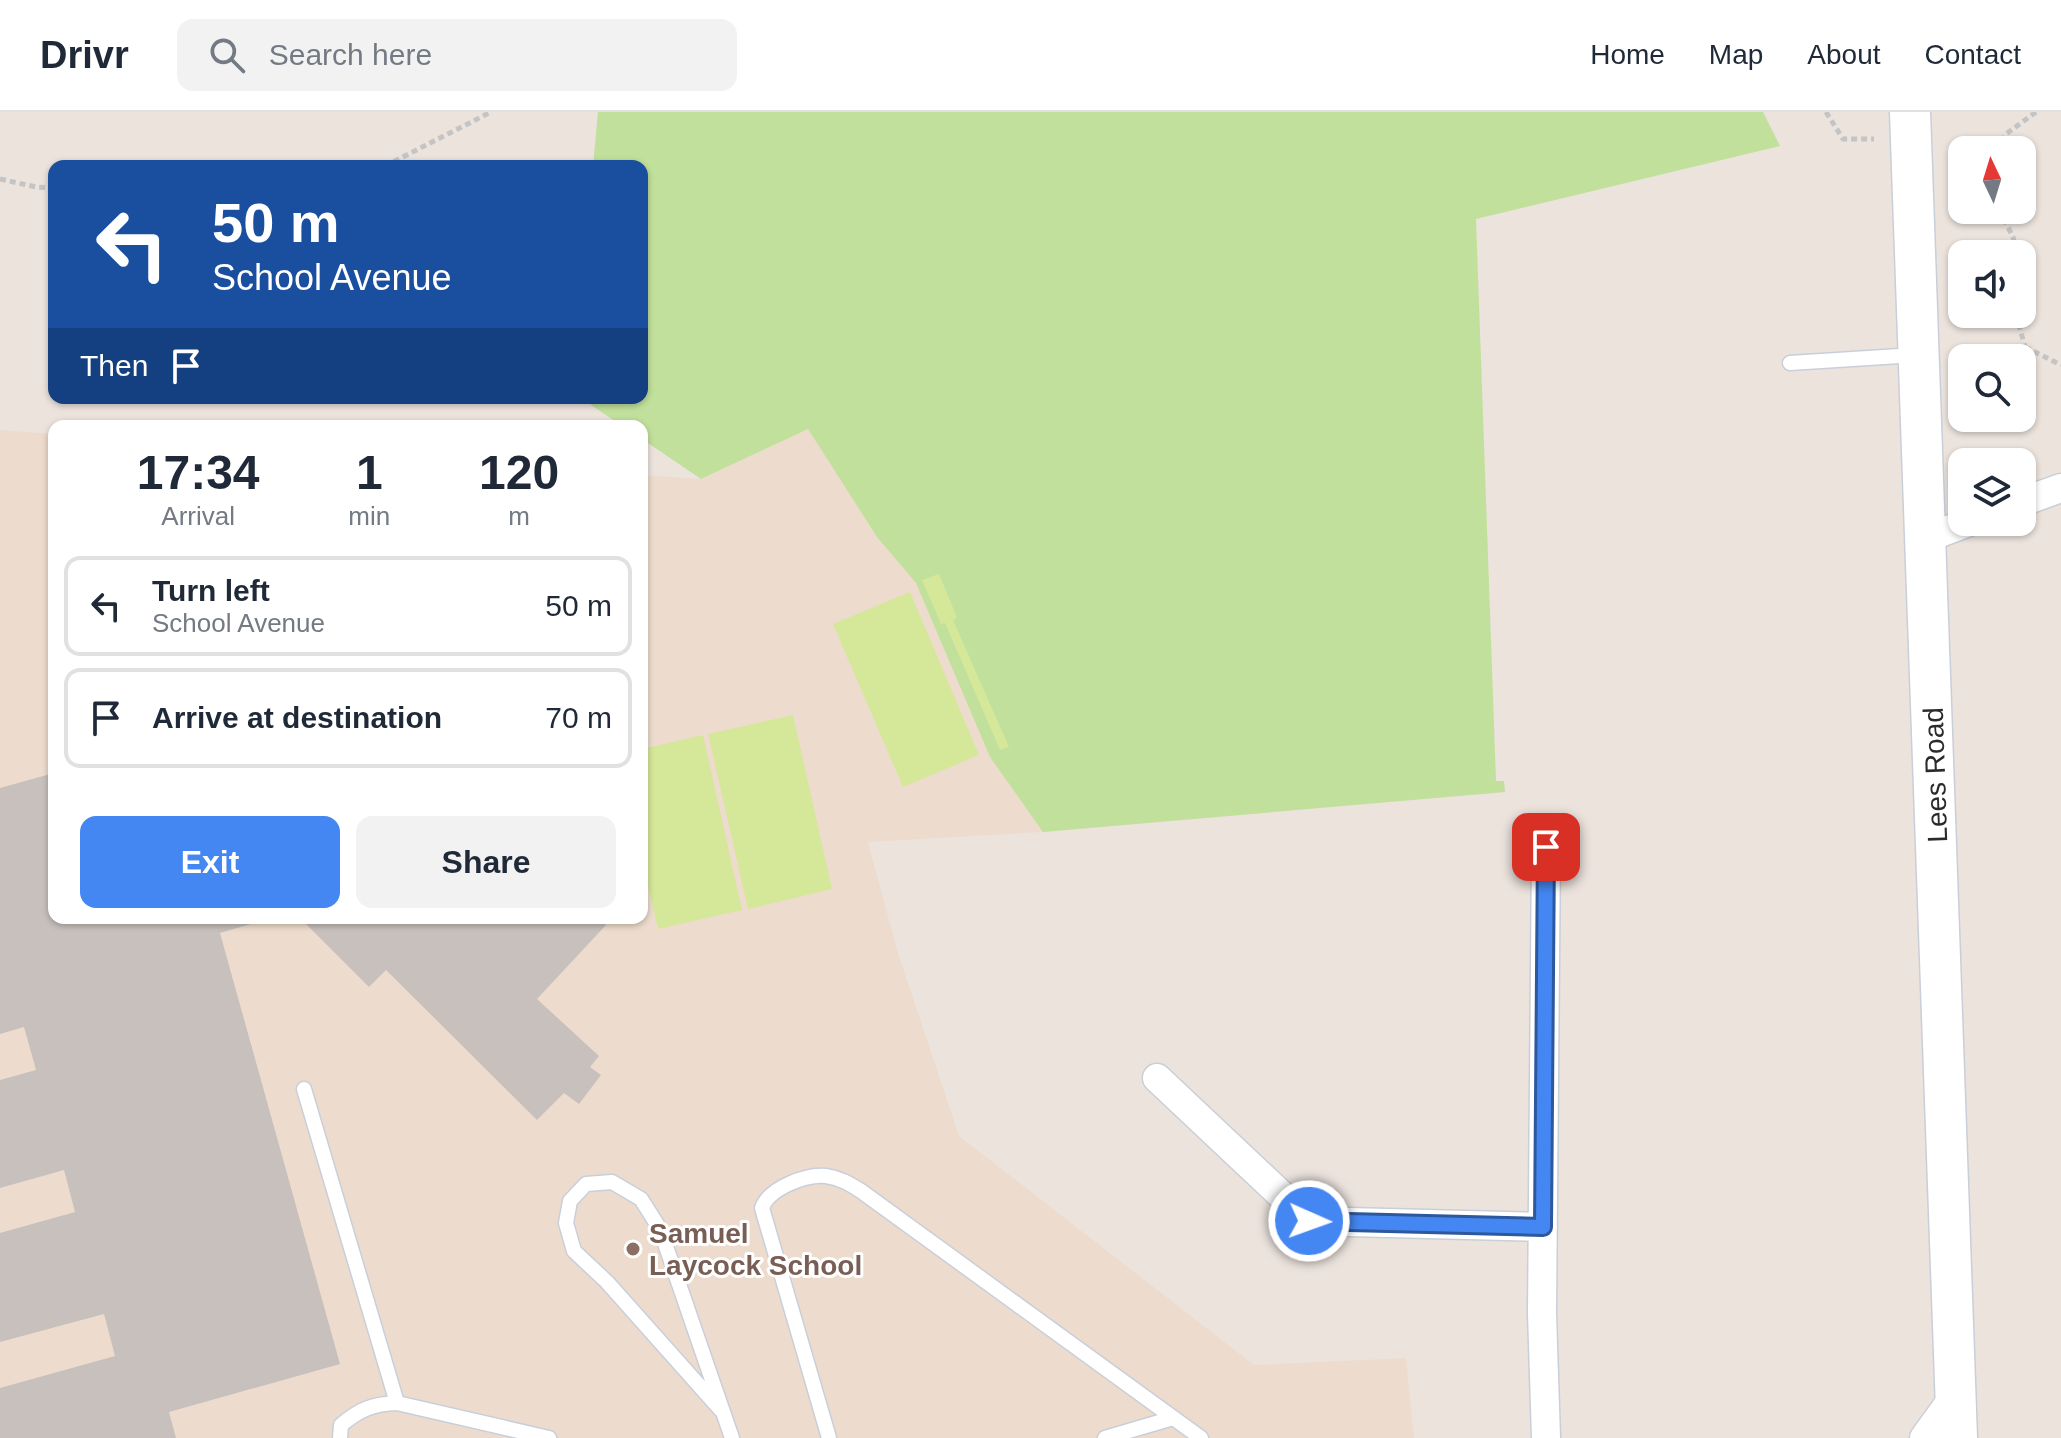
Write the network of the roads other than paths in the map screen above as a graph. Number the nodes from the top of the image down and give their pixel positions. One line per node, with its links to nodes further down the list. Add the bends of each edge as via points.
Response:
1 (1911, 126): 2 (main road, Lees Road)
2 (1920, 355): 3 (lane); 7 (main road, Lees Road)
3 (1790, 363)
4 (2061, 488): 5 (street)
5 (2036, 497)
6 (1948, 530): 7 (street)
7 (1927, 538): 12 (main road, Lees Road)
8 (1546, 847): 11 (street)
9 (1157, 1078): 11 (street, via 1309,1221)
10 (304, 1089): 13 (lane)
11 (1543, 1227): 22 (street)
12 (1956, 1394): 23 (street); 24 (main road, Lees Road)
13 (397, 1403): 16 (lane, via 357,1411 341,1425); 17 (lane)
14 (721, 1410): 14 (lane, via 574,1251 566,1223 570,1201 586,1184 612,1182 641,1199 660,1229); 18 (lane)
15 (1173, 1418): 19 (lane, via 861,1191 821,1175 779,1188 762,1208); 20 (lane); 21 (lane)
16 (340, 1438)
17 (549, 1438)
18 (732, 1438)
19 (829, 1438)
20 (1105, 1438)
21 (1201, 1438)
22 (1546, 1438)
23 (1924, 1438)
24 (1957, 1438)

